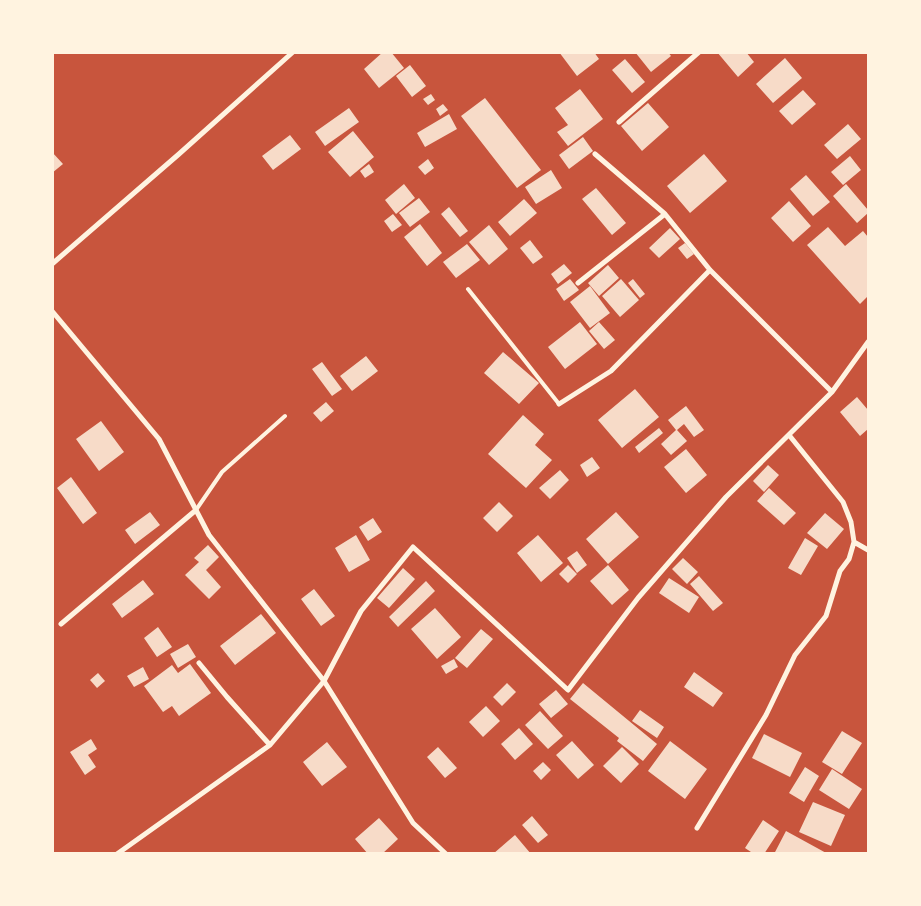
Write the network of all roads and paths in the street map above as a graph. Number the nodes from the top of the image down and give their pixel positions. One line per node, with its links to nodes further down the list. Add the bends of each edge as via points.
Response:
1 (293, 52): 6 (street)
2 (699, 52): 3 (street)
3 (619, 122)
4 (595, 154): 5 (street)
5 (665, 214): 7 (street); 8 (street)
6 (52, 264)
7 (710, 270): 12 (street); 13 (street, via 611,371)
8 (578, 282)
9 (468, 289): 13 (lane)
10 (52, 311): 16 (street, via 159,439)
11 (868, 342): 12 (street)
12 (832, 392): 15 (street)
13 (558, 404)
14 (285, 416): 16 (lane, via 222,472)
15 (789, 435): 17 (street, via 843,502); 21 (street, via 726,497 644,591 568,690 413,548 362,611)
16 (196, 510): 19 (street); 21 (street, via 209,535)
17 (854, 542): 18 (street); 23 (street, via 849,559 840,571 826,616 795,655 766,715)
18 (868, 550)
19 (61, 624)
20 (199, 663): 22 (street)
21 (324, 681): 22 (street); 25 (street, via 413,823)
22 (270, 746): 24 (street)
23 (698, 828)
24 (117, 854)
25 (446, 854)

